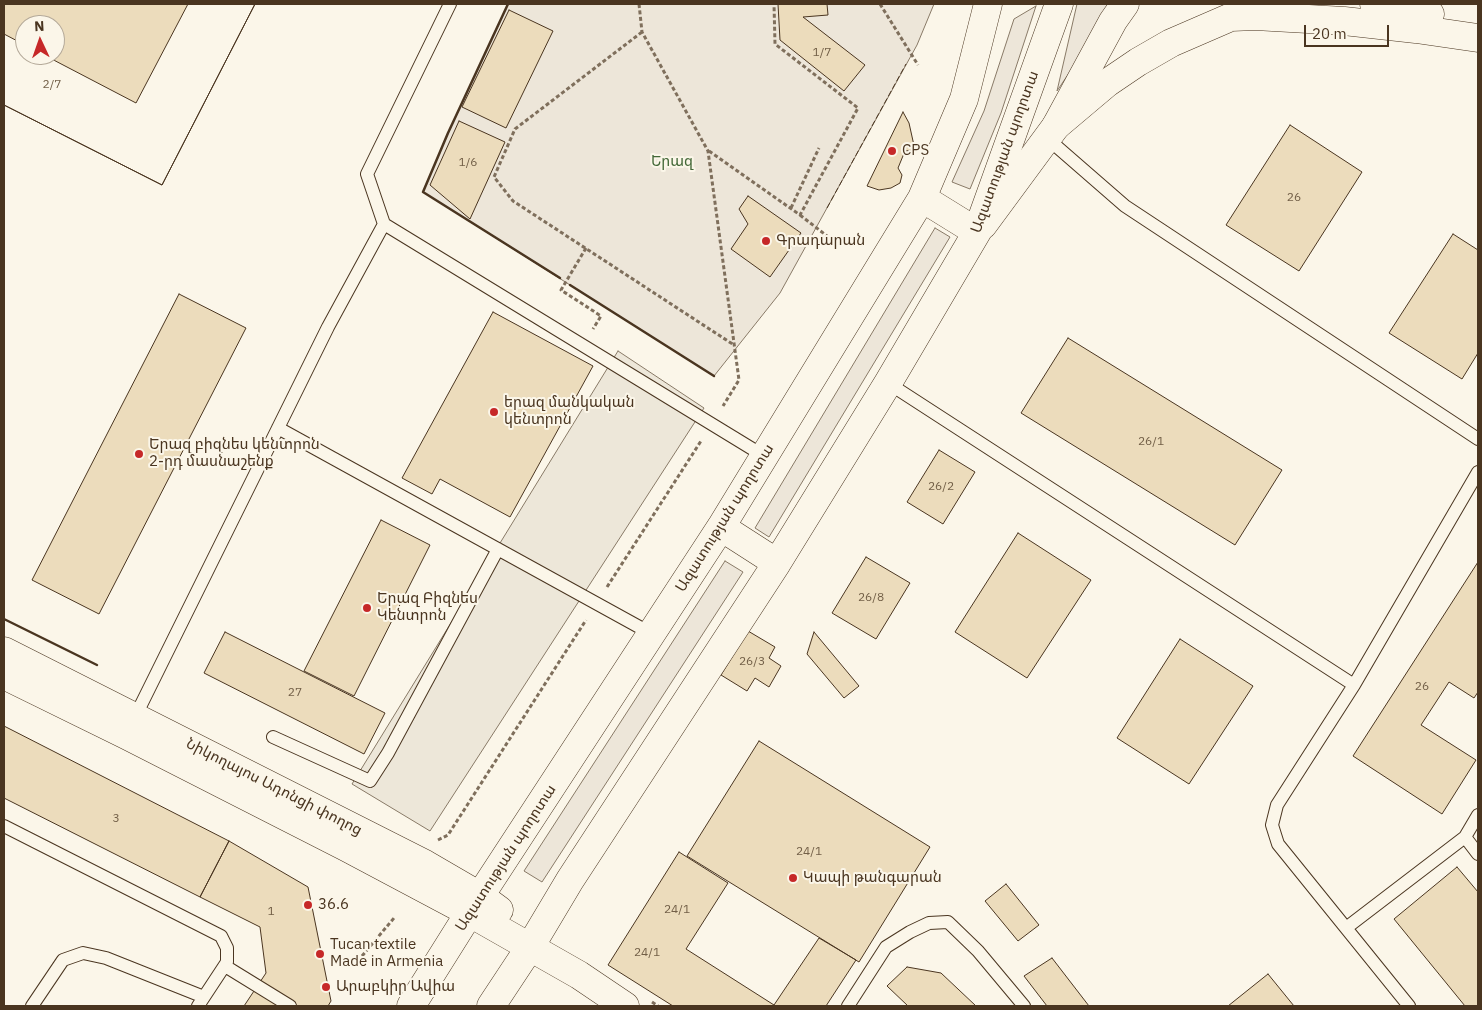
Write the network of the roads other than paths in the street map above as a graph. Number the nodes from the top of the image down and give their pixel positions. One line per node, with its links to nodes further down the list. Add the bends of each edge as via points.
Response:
1 (450, 4): 10 (lane, via 367,174)
2 (988, 4): 9 (main road, Ազատության պողոտա, via 964,99)
3 (1059, 4): 11 (main road, Ազատության պողոտա)
4 (1125, 4): 8 (main road)
5 (1374, 4): 6 (main road)
6 (1478, 22)
7 (1478, 38): 8 (main road, via 1344,21 1231,17 1138,62 1107,83)
8 (1052, 132): 11 (main road); 14 (lane, via 1125,206)
9 (922, 198): 11 (main road); 15 (main road, Ազատության պողոտա)
10 (384, 224): 13 (lane); 15 (lane)
11 (977, 232): 12 (main road, Ազատության պողոտա)
12 (888, 383): 19 (main road, Ազատության պողոտա); 23 (lane)
13 (278, 428): 18 (lane); 24 (lane)
14 (1478, 439)
15 (764, 456): 17 (main road, Ազատության պողոտա)
16 (1478, 472): 23 (lane)
17 (720, 527): 19 (main road); 20 (main road, Ազատության պողոտա)
18 (498, 549): 20 (lane); 25 (lane, via 370,781)
19 (777, 563): 32 (main road, Ազատության պողոտա, via 575,872)
20 (652, 634): 30 (main road, Ազատության պողոտա)
21 (4, 651): 24 (main road, Նիկողայոս Ադոնցի փողոց)
22 (4, 675): 24 (main road, Նիկողայոս Ադոնցի փողոց)
23 (1354, 685): 31 (lane, via 1277,805 1272,825 1278,844)
24 (131, 726): 30 (main road, Նիկողայոս Ադոնցի փողոց, via 425,864)
25 (273, 737)
26 (1478, 815): 28 (lane)
27 (4, 826): 33 (lane, via 221,936 227,948)
28 (1465, 837): 29 (lane); 31 (lane)
29 (1478, 854)
30 (475, 905): 32 (main road, Նիկողայոս Ադոնցի փողոց); 37 (main road, Ազատության պողոտա)
31 (1346, 928): 42 (lane)
32 (533, 942): 38 (main road, Ազատության պողոտա); 39 (main road, Նիկողայոս Ադոնցի փողոց)
33 (225, 966): 34 (lane); 36 (lane)
34 (201, 1002): 35 (lane, via 106,958 83,953 63,960)
35 (32, 1006)
36 (290, 1006)
37 (411, 1006)
38 (491, 1006)
39 (625, 1006)
40 (848, 1006): 41 (lane, via 886,947 929,923 948,922)
41 (1024, 1006)
42 (1409, 1006)

